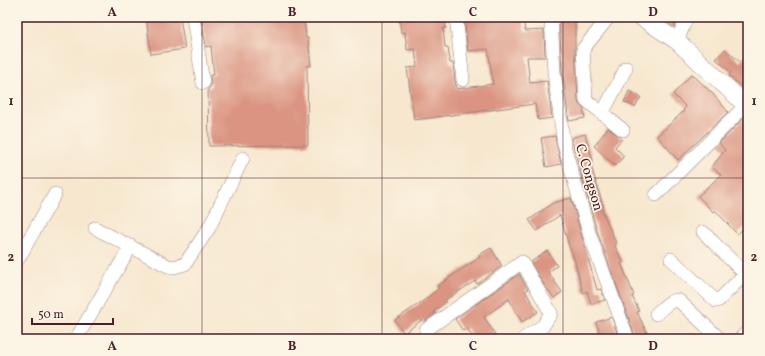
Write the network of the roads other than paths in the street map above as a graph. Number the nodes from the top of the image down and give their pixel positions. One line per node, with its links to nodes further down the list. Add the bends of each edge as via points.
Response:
1 (193, 17): 10 (street)
2 (456, 17): 9 (street)
3 (551, 17): 28 (street, C. Congson, via 554,72 564,145 589,233)
4 (609, 17): 12 (street, via 583,49 586,100)
5 (640, 17): 7 (main road)
6 (688, 17): 7 (street)
7 (677, 41): 11 (main road)
8 (626, 68): 12 (street)
9 (463, 80)
10 (203, 83)
11 (747, 106): 16 (street)
12 (602, 114): 13 (street)
13 (623, 130)
14 (243, 158): 19 (street, via 209,228 185,264 179,267 168,266)
15 (54, 194): 21 (street)
16 (656, 195)
17 (95, 228): 19 (street)
18 (703, 232): 22 (street)
19 (132, 246): 26 (street)
20 (671, 259): 22 (street, via 716,301)
21 (17, 261)
22 (746, 276)
23 (656, 314): 29 (street, via 668,303 678,300)
24 (426, 330): 27 (street, via 522,262 551,313 543,326)
25 (748, 331): 30 (street)
26 (76, 339)
27 (523, 339)
28 (628, 339)
29 (720, 339)
30 (740, 339)

